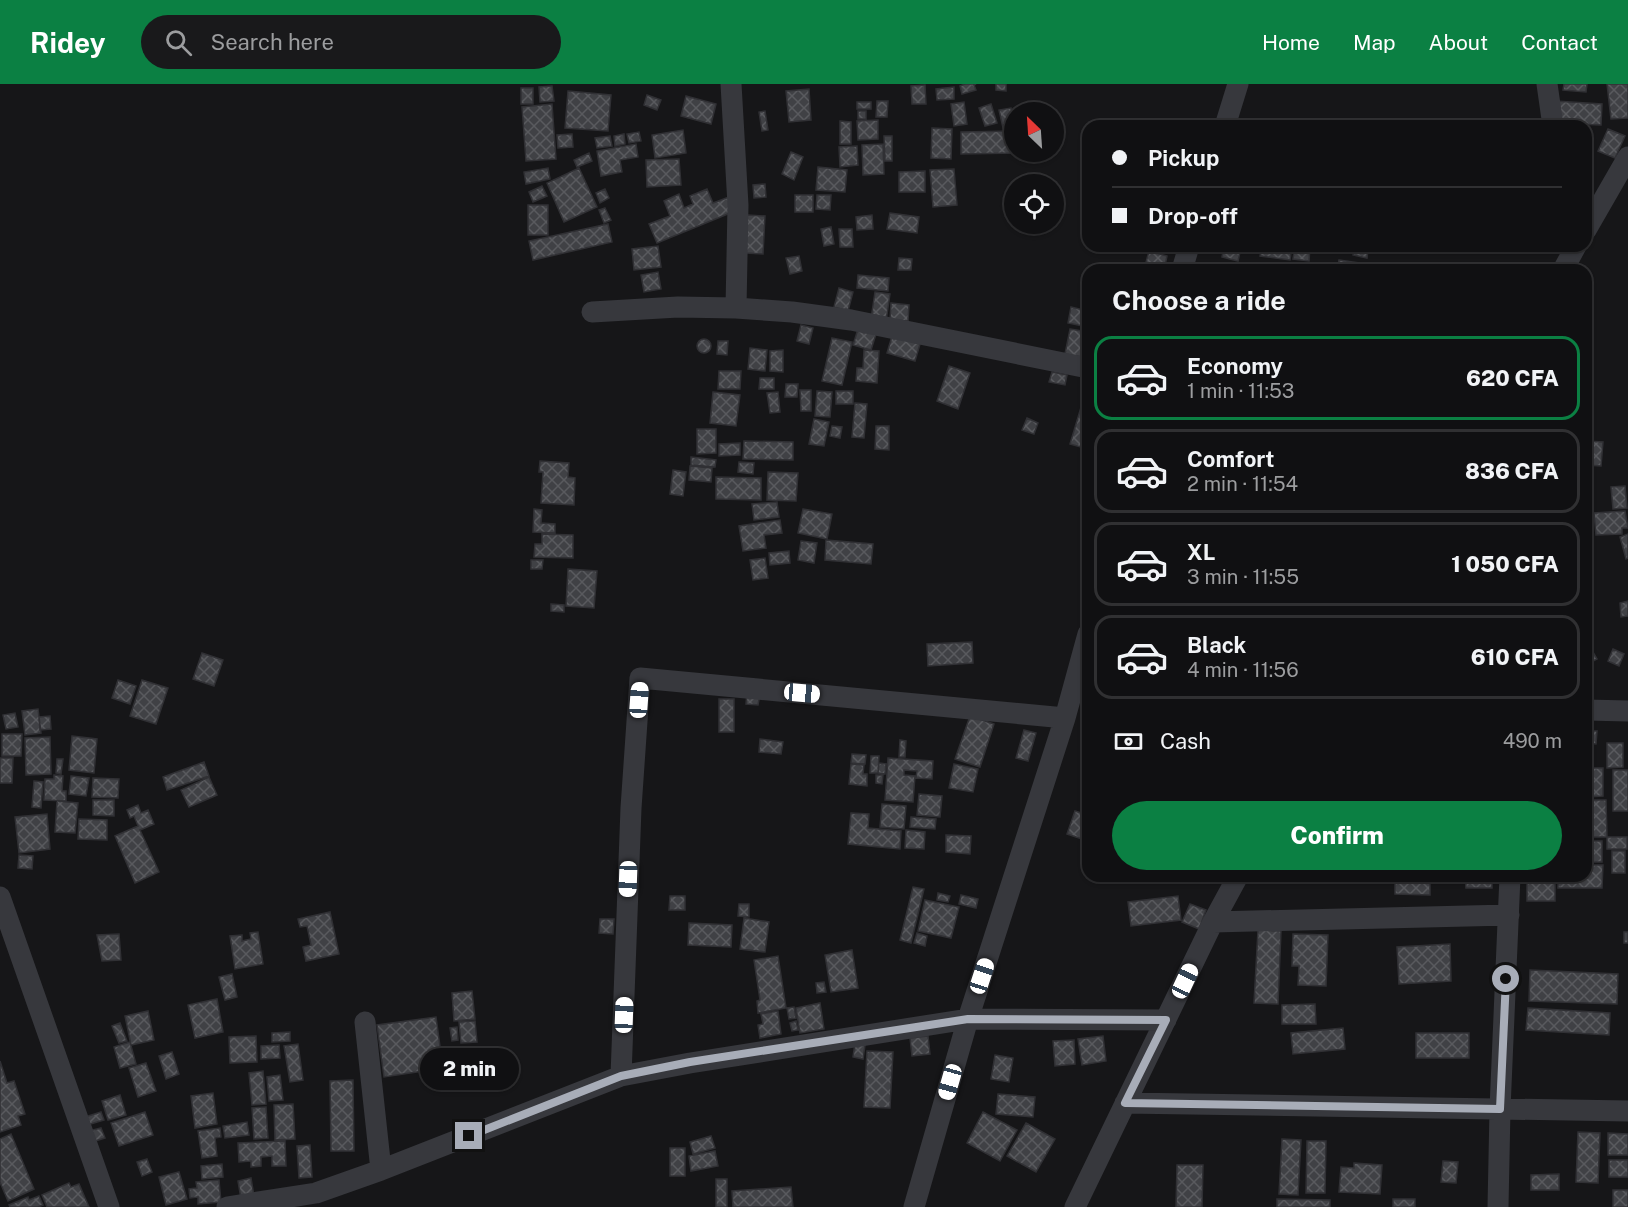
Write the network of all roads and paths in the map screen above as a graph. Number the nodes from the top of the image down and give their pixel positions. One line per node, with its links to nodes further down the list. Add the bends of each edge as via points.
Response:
1 (730, 84): 8 (street, via 738,205)
2 (1238, 84): 4 (street)
3 (1547, 84): 5 (street)
4 (1227, 120)
5 (1551, 120)
6 (1628, 157): 7 (street)
7 (1592, 220)
8 (736, 308): 9 (street); 10 (street, via 850,320)
9 (592, 312)
10 (1082, 367)
11 (1082, 656): 14 (street)
12 (1592, 710): 13 (street)
13 (1628, 711)
14 (1065, 718): 20 (street); 23 (street, via 640,678)
15 (1235, 882): 19 (street)
16 (1510, 882): 18 (street)
17 (0, 897): 28 (street)
18 (1509, 915): 19 (street); 25 (street)
19 (1213, 922): 21 (street)
20 (968, 1019): 21 (street); 23 (street); 30 (street)
21 (1166, 1020): 24 (street)
22 (365, 1022): 27 (street)
23 (621, 1076): 27 (street)
24 (1125, 1103): 25 (street); 31 (street)
25 (1500, 1109): 26 (street); 32 (street)
26 (1628, 1111)
27 (381, 1170): 29 (street, via 316,1193)
28 (110, 1207)
29 (227, 1207)
30 (914, 1207)
31 (1075, 1207)
32 (1498, 1207)

